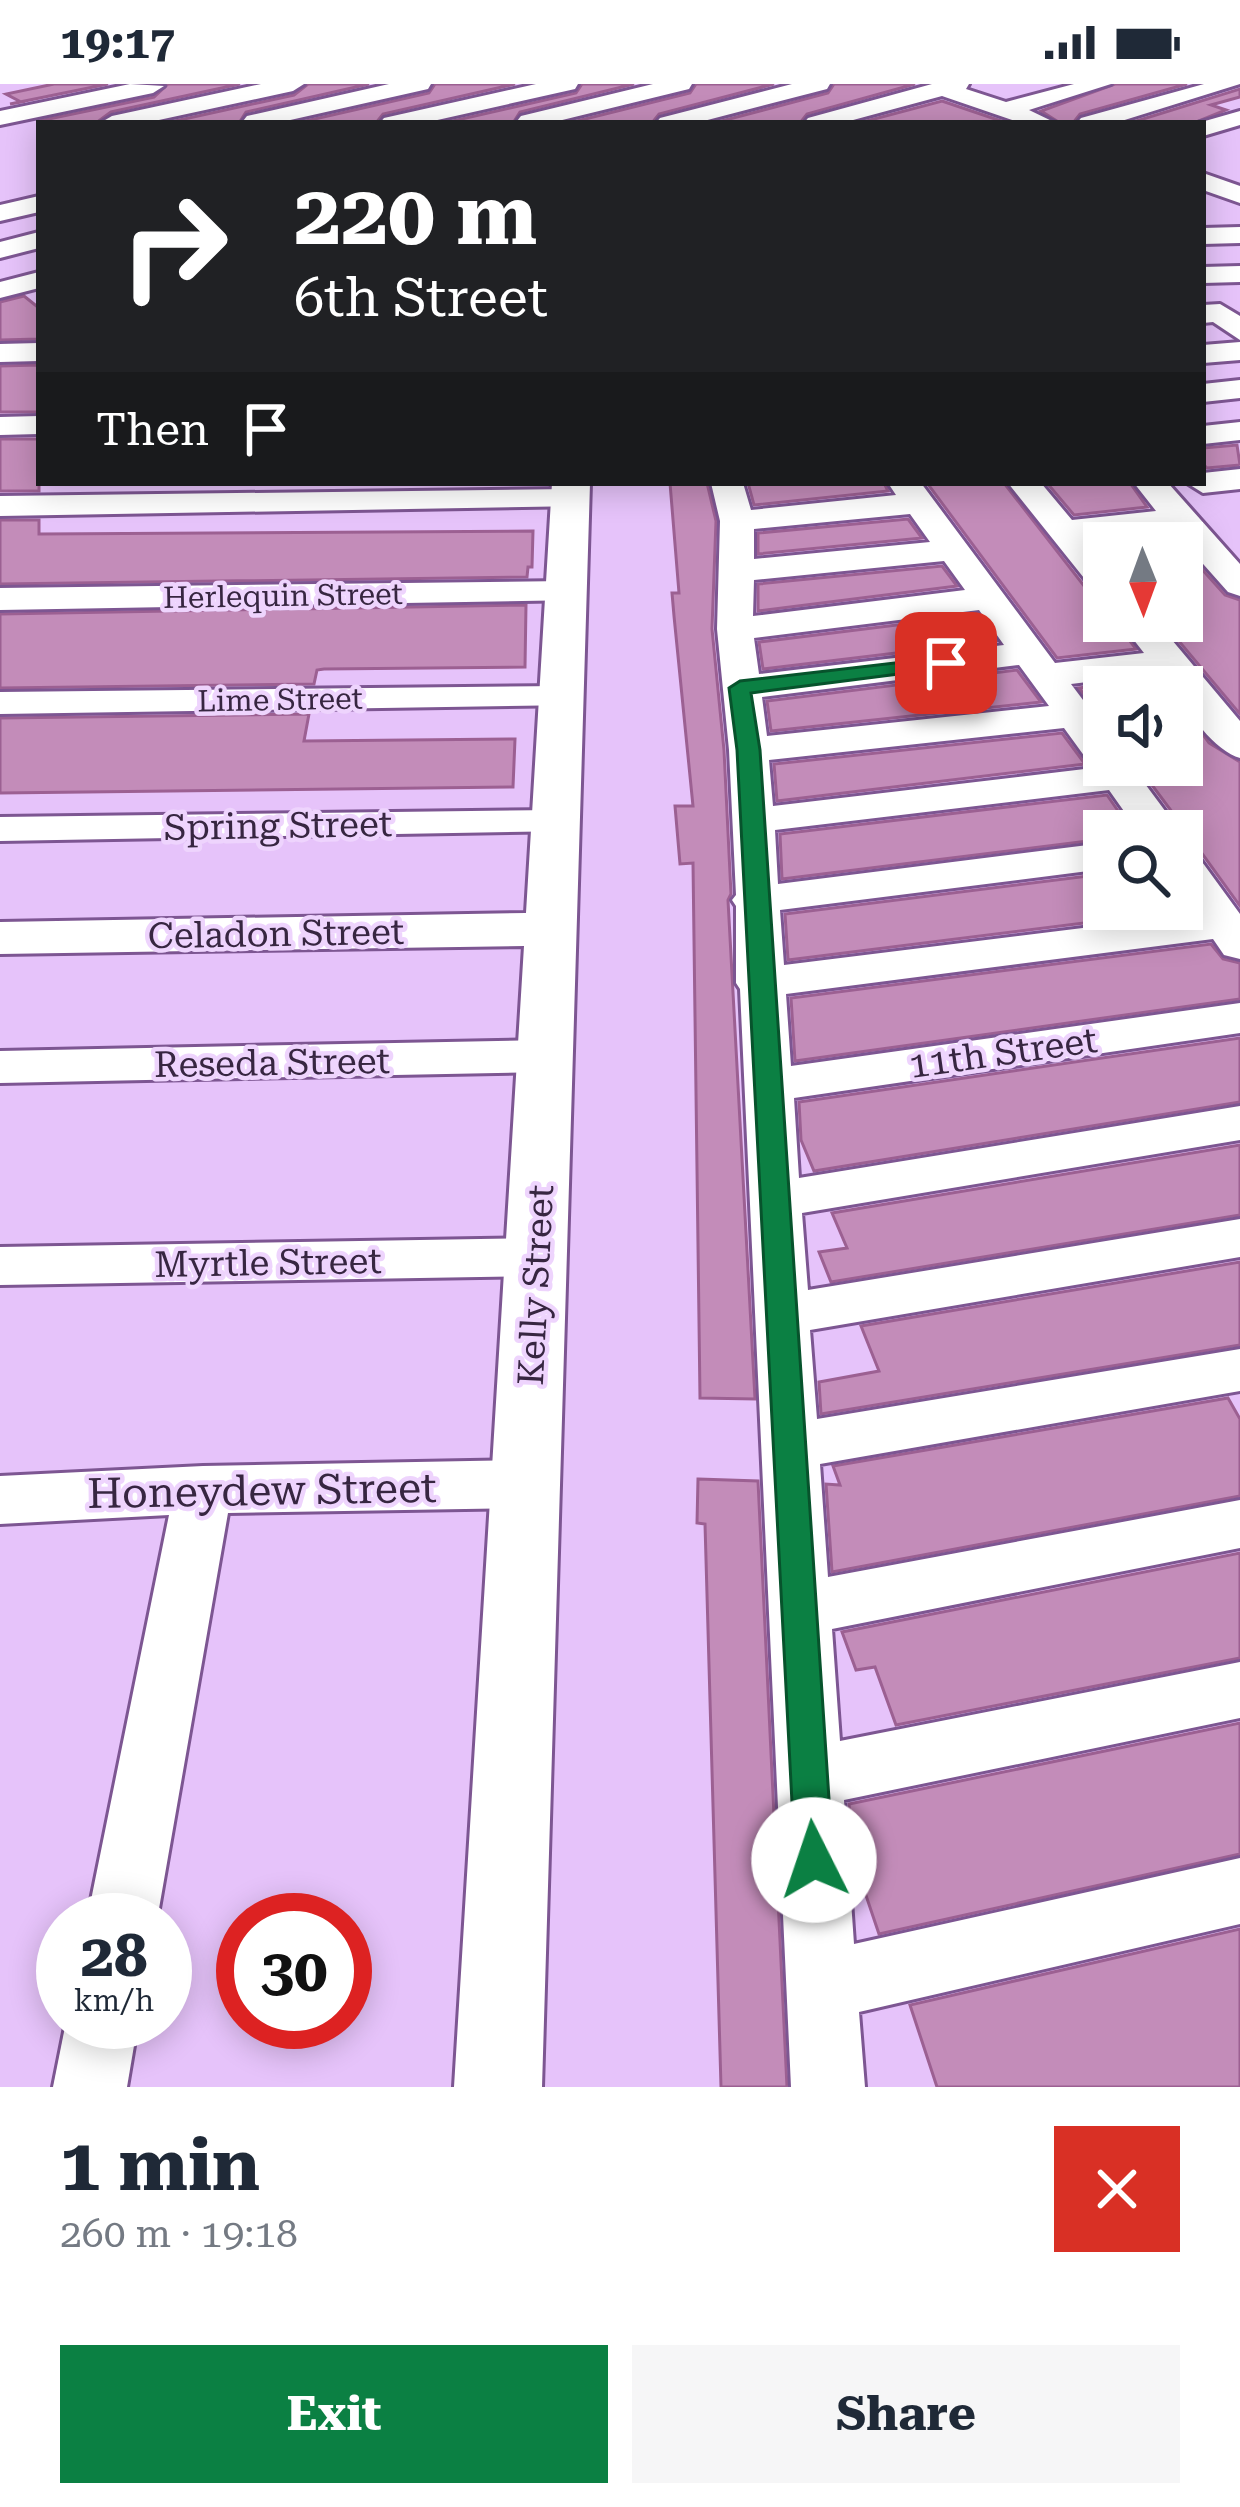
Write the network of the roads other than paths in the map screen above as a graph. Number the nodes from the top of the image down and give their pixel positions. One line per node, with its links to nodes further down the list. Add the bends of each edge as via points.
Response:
1 (163, 84): 11 (street)
2 (293, 84): 18 (street)
3 (420, 84): 19 (street)
4 (567, 84): 20 (street)
5 (681, 84): 21 (street)
6 (733, 84): 12 (street)
7 (819, 84): 12 (street)
8 (1100, 84): 14 (street)
9 (1229, 84): 26 (street)
10 (950, 86): 13 (street); 14 (street)
11 (101, 89): 16 (street); 18 (street)
12 (770, 97): 22 (street); 23 (street)
13 (889, 104): 15 (street); 24 (street)
14 (1006, 109): 25 (street)
15 (921, 117)
16 (0, 118)
17 (1240, 118): 27 (street)
18 (155, 119)
19 (260, 120)
20 (405, 120)
21 (533, 120)
22 (680, 120)
23 (817, 120)
24 (829, 120)
25 (1036, 120)
26 (1100, 120)
27 (1206, 128)
28 (1209, 173): 29 (street)
29 (1240, 195)
30 (36, 205): 31 (street)
31 (0, 213)
32 (36, 241): 33 (street)
33 (0, 250)
34 (36, 281): 35 (street)
35 (0, 291): 36 (street)
36 (36, 291)
37 (1240, 351): 40 (street)
38 (36, 352): 39 (street)
39 (0, 353)
40 (1206, 354)
41 (1240, 389): 42 (street)
42 (1206, 393)
43 (0, 425): 44 (street)
44 (36, 425)
45 (1240, 431): 46 (street)
46 (1206, 435)
47 (1240, 478): 48 (street)
48 (1206, 482)
49 (1026, 486): 58 (street)
50 (1153, 486): 54 (street)
51 (570, 491): 53 (street); 64 (street, Kelly Street)
52 (910, 493): 55 (street); 61 (street)
53 (0, 506)
54 (1183, 522)
55 (734, 525): 61 (street); 67 (street)
56 (1203, 528): 59 (street)
57 (1083, 530): 58 (street)
58 (1062, 531): 62 (street)
59 (1240, 531)
60 (1203, 545): 63 (street)
61 (953, 550): 65 (street)
62 (1083, 556)
63 (1240, 585)
64 (566, 592): 66 (street, Herlequin Street); 72 (street, Kelly Street)
65 (991, 598): 67 (street); 70 (street)
66 (0, 599)
67 (735, 629): 71 (street)
68 (1155, 642): 69 (street)
69 (1172, 662): 70 (street); 76 (street)
70 (1038, 664): 71 (street); 74 (street)
71 (740, 688): 77 (street)
72 (561, 697): 73 (street, Lime Street); 80 (street, Kelly Street)
73 (0, 703)
74 (1076, 716): 75 (street); 77 (street)
75 (1083, 726)
76 (1240, 746)
77 (748, 750): 79 (street)
78 (1083, 770): 79 (street)
79 (750, 821): 84 (street)
80 (556, 822): 81 (street, Spring Street); 85 (street, Kelly Street)
81 (0, 829)
82 (1083, 859): 84 (street)
83 (1203, 893): 86 (street)
84 (754, 900): 88 (street)
85 (553, 928): 87 (street, Celadon Street); 90 (street, Kelly Street)
86 (1232, 934): 88 (street)
87 (0, 938)
88 (759, 983): 92 (street)
89 (1240, 1018): 92 (street, 11th Street)
90 (545, 1056): 91 (street, Reseda Street); 96 (street, Kelly Street)
91 (0, 1067)
92 (766, 1086): 94 (street)
93 (1240, 1124): 94 (street)
94 (772, 1200): 98 (street)
95 (1240, 1238): 98 (street)
96 (537, 1257): 97 (street, Myrtle Street); 101 (street, Kelly Street)
97 (0, 1266)
98 (780, 1315): 100 (street)
99 (1240, 1370): 100 (street)
100 (788, 1448): 105 (street)
101 (525, 1484): 102 (street, Honeydew Street); 113 (street, Kelly Street)
102 (202, 1490): 103 (street, Honeydew Street); 109 (street)
103 (0, 1500)
104 (1240, 1524): 105 (street)
105 (798, 1609): 107 (street)
106 (1240, 1690): 107 (street)
107 (808, 1777): 110 (street)
108 (1240, 1891): 110 (street)
109 (127, 1893)
110 (822, 1986): 114 (street)
111 (98, 2049): 112 (street)
112 (90, 2087)
113 (498, 2087)
114 (829, 2087)

